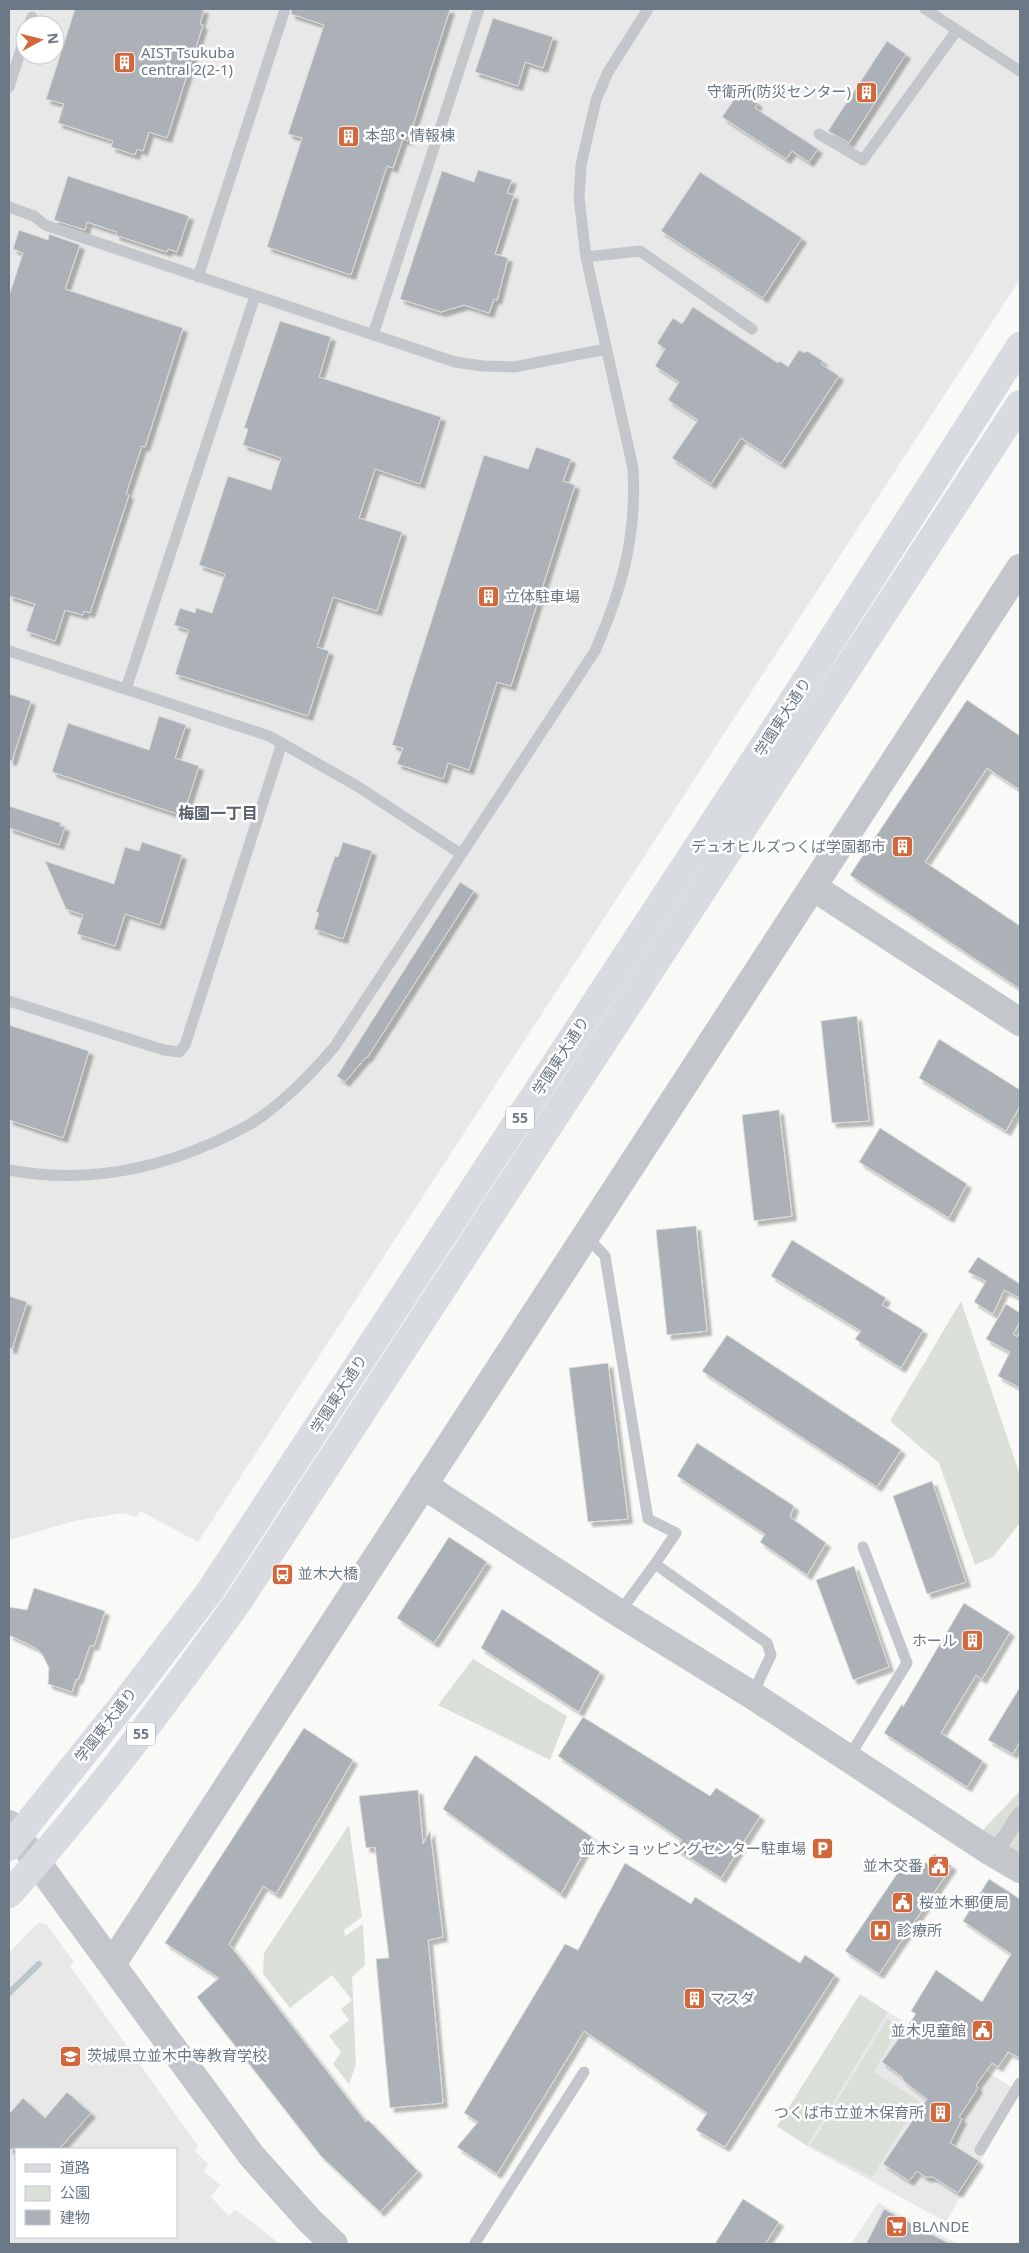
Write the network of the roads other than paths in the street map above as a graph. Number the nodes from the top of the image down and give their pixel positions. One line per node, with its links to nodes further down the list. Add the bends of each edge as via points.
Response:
1 (285, 9): 12 (lane)
2 (479, 9): 15 (lane)
3 (648, 9): 11 (lane, via 608,72 596,100 581,165 579,198)
4 (925, 9): 5 (lane)
5 (957, 30): 7 (lane); 9 (lane, via 863,160)
6 (16, 65): 8 (lane)
7 (1020, 71)
8 (9, 87)
9 (819, 134)
10 (9, 207): 12 (lane, via 34,216 44,225)
11 (586, 257): 14 (lane, via 640,251); 17 (lane)
12 (198, 277): 13 (lane)
13 (254, 296): 15 (lane); 21 (lane)
14 (752, 329)
15 (373, 335): 17 (lane, via 455,362 483,366 514,367)
16 (1020, 346): 36 (main road, 学園東大通り / 55, via 776,727 210,1591)
17 (606, 349): 23 (lane, via 633,468 635,501 630,547 620,584 595,651)
18 (1020, 404): 38 (main road, 学園東大通り / 55, via 238,1602 162,1708)
19 (1020, 568): 24 (street)
20 (9, 651): 21 (lane)
21 (126, 690): 22 (lane, via 270,736)
22 (282, 743): 23 (lane, via 357,786); 25 (lane, via 185,1045 179,1052)
23 (461, 854): 27 (lane, via 335,1046 314,1071 260,1118 231,1135 146,1167 84,1175)
24 (813, 888): 26 (street); 28 (street)
25 (9, 1001)
26 (1020, 1022)
27 (9, 1170)
28 (585, 1235): 29 (street); 31 (lane, via 605,1256 648,1519 676,1533)
29 (423, 1485): 32 (street); 41 (street)
30 (863, 1547): 34 (lane, via 906,1663)
31 (655, 1564): 32 (lane); 33 (lane, via 767,1643 771,1655)
32 (619, 1613): 33 (street)
33 (752, 1695): 34 (street)
34 (848, 1758): 37 (street)
35 (1020, 1814): 37 (street, via 1004,1840)
36 (12, 1836): 38 (street)
37 (991, 1852): 39 (street)
38 (38, 1863): 40 (main road, 学園東大通り / 55); 41 (street)
39 (1020, 1869)
40 (9, 1894)
41 (112, 1964): 45 (street, via 251,2155)
42 (584, 2072): 46 (lane)
43 (1020, 2083): 44 (lane)
44 (980, 2150)
45 (334, 2244)
46 (476, 2244)

